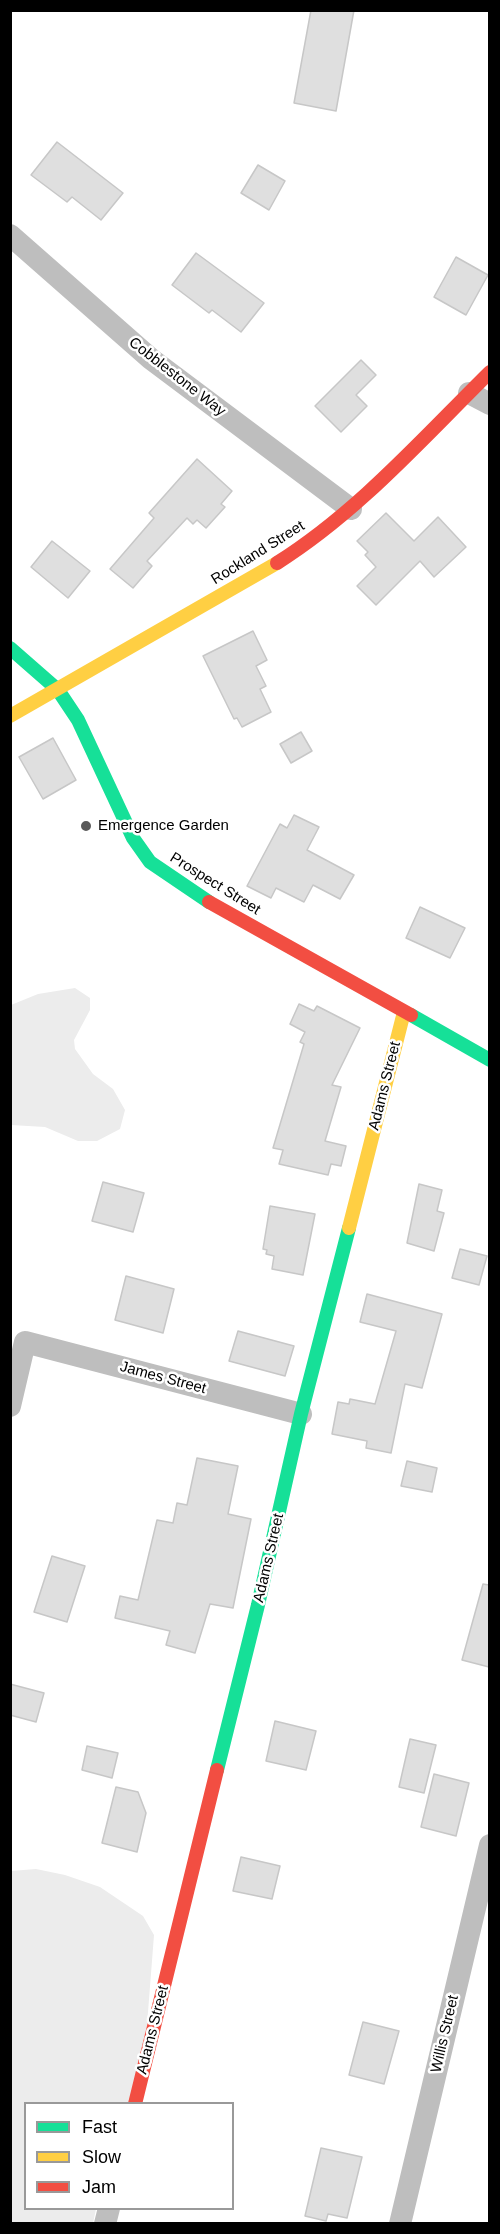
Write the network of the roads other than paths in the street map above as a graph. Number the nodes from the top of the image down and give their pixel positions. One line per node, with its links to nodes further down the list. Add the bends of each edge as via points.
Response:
1 (10, 236): 5 (street, Cobblestone Way, via 151,359)
2 (489, 372): 3 (street, Rockland Street)
3 (469, 393): 4 (street); 5 (street, Rockland Street)
4 (489, 404)
5 (351, 509): 7 (street, Rockland Street, via 278,562)
6 (10, 648): 7 (street, Prospect Street)
7 (58, 690): 8 (street, Rockland Street); 9 (street, Prospect Street, via 78,720 132,838 150,862 206,900)
8 (10, 716)
9 (404, 1012): 10 (street, Prospect Street); 12 (street, Adams Street)
10 (489, 1060)
11 (10, 1406): 12 (street, James Street, via 25,1342)
12 (301, 1414): 14 (street, Adams Street)
13 (489, 1845): 15 (street, Willis Street)
14 (135, 2102)
15 (400, 2223)

